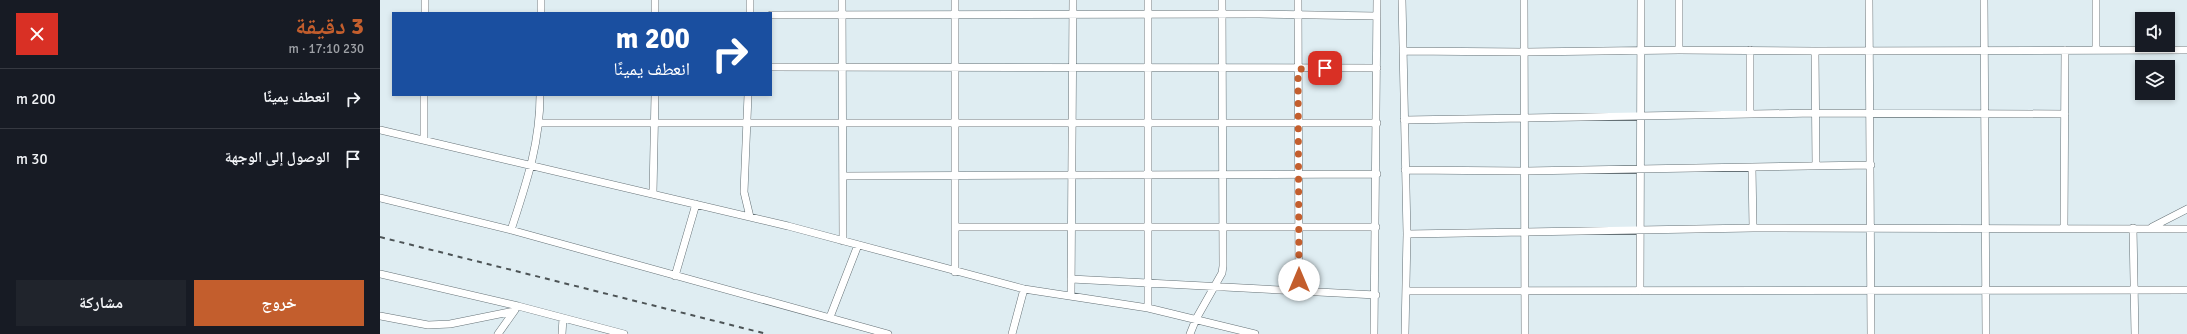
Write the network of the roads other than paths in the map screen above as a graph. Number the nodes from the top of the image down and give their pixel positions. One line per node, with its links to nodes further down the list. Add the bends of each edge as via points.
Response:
1 (425, 0): 19 (street)
2 (541, 0): 20 (street)
3 (655, 0): 21 (street)
4 (750, 0): 22 (street)
5 (842, 0): 26 (street)
6 (955, 0): 27 (street)
7 (1073, 0): 28 (street)
8 (1148, 0): 23 (street)
9 (1222, 0): 24 (street)
10 (1298, 0): 29 (street)
11 (1377, 0): 30 (street)
12 (1402, 0): 39 (street)
13 (1524, 0): 41 (street)
14 (1641, 0): 31 (street)
15 (1679, 0): 32 (street)
16 (1869, 0): 34 (street)
17 (1984, 0): 35 (street)
18 (2096, 0): 37 (street)
19 (425, 12)
20 (541, 12)
21 (655, 12)
22 (750, 12)
23 (1148, 14): 24 (street); 28 (street); 46 (street)
24 (1222, 14): 29 (street); 47 (street)
25 (772, 15): 26 (street)
26 (842, 15): 27 (street); 45 (street)
27 (955, 15): 28 (street); 43 (street)
28 (1073, 15): 44 (street)
29 (1298, 15): 30 (street); 49 (street)
30 (1377, 16): 48 (street)
31 (1640, 50): 32 (street); 41 (street); 59 (street)
32 (1679, 50): 33 (street)
33 (1750, 50): 40 (street); 55 (street)
34 (1870, 50): 35 (street); 40 (street); 56 (street)
35 (1985, 50): 36 (street); 57 (street)
36 (2065, 50): 37 (street); 58 (street)
37 (2096, 50): 38 (street)
38 (2187, 50)
39 (1403, 51): 41 (street); 61 (street)
40 (1815, 51): 54 (street)
41 (1525, 52): 60 (street)
42 (772, 67): 45 (street)
43 (955, 67): 44 (street); 45 (street); 69 (street)
44 (1072, 67): 46 (street); 70 (street)
45 (843, 68): 67 (street)
46 (1148, 68): 47 (street); 63 (street)
47 (1222, 68): 49 (street); 71 (street)
48 (1377, 68): 49 (street); 65 (street)
49 (1298, 69): 64 (street)
50 (424, 96): 73 (street)
51 (540, 96): 62 (street)
52 (655, 96): 66 (street)
53 (748, 96): 68 (street)
54 (1815, 113): 55 (street); 56 (street); 76 (street)
55 (1750, 114): 59 (street)
56 (1870, 114): 57 (street); 74 (street)
57 (1985, 114): 58 (street); 107 (street)
58 (2065, 114): 100 (street)
59 (1640, 116): 60 (street); 78 (street)
60 (1525, 117): 61 (street); 80 (street)
61 (1404, 120): 79 (street)
62 (540, 123): 66 (street); 75 (street)
63 (1148, 123): 70 (street); 71 (street); 85 (street)
64 (1298, 123): 65 (street); 71 (street); 81 (street)
65 (1377, 123): 82 (street)
66 (655, 124): 68 (street); 88 (street)
67 (843, 124): 68 (street); 69 (street); 87 (street)
68 (748, 125): 92 (street, via 744,192)
69 (956, 125): 70 (street); 83 (street)
70 (1071, 125): 84 (street)
71 (1221, 125): 86 (street)
72 (380, 130): 73 (street)
73 (424, 139): 75 (street)
74 (1871, 165): 76 (street); 104 (street)
75 (532, 166): 88 (street); 106 (street)
76 (1816, 166): 77 (street)
77 (1752, 167): 78 (street); 99 (street)
78 (1640, 169): 80 (street); 103 (street)
79 (1405, 170): 80 (street); 109 (street)
80 (1525, 171): 108 (street)
81 (1298, 173): 82 (street); 86 (street); 97 (street)
82 (1377, 174): 98 (street)
83 (955, 175): 84 (street); 87 (street); 93 (street)
84 (1071, 175): 85 (street); 94 (street)
85 (1148, 175): 86 (street); 95 (street)
86 (1222, 175): 96 (street)
87 (843, 176): 110 (street)
88 (652, 193): 90 (street)
89 (380, 198): 106 (street)
90 (696, 204): 92 (street); 114 (street)
91 (2187, 209): 102 (street)
92 (750, 216): 110 (street)
93 (956, 226): 94 (street); 112 (street)
94 (1072, 227): 95 (street); 115 (street)
95 (1148, 227): 96 (street); 116 (street)
96 (1222, 227): 97 (street); 117 (street, via 1222,273)
97 (1298, 227): 98 (street); 123 (street)
98 (1376, 227): 127 (street)
99 (1753, 228): 103 (street); 104 (street)
100 (2064, 228): 101 (street); 107 (street)
101 (2133, 228): 102 (street); 119 (street)
102 (2149, 228): 105 (street)
103 (1640, 229): 108 (street); 125 (street)
104 (1871, 229): 107 (street); 120 (street)
105 (2187, 229)
106 (512, 230): 114 (street)
107 (1984, 230): 121 (street)
108 (1526, 233): 109 (street); 126 (street)
109 (1407, 234): 124 (street)
110 (843, 241): 111 (street)
111 (858, 246): 112 (street); 132 (street)
112 (955, 272): 118 (street)
113 (380, 274): 130 (street)
114 (675, 276): 132 (street)
115 (1071, 279): 116 (street); 128 (street)
116 (1148, 283): 117 (street); 129 (street)
117 (1213, 286): 123 (street); 134 (street)
118 (1024, 289): 128 (street); 139 (street)
119 (2136, 289): 121 (street); 122 (street); 147 (street)
120 (1871, 290): 121 (street); 125 (street); 145 (street)
121 (1986, 290): 146 (street)
122 (2187, 290)
123 (1299, 291): 127 (street)
124 (1407, 291): 126 (street); 143 (street)
125 (1640, 291): 126 (street)
126 (1524, 292): 144 (street)
127 (1376, 295): 142 (street)
128 (1071, 296): 129 (street)
129 (1148, 308): 134 (street)
130 (516, 309): 131 (street, via 450,324 428,325); 133 (street); 135 (street)
131 (380, 316)
132 (830, 317): 138 (street)
133 (563, 318): 136 (street); 137 (street)
134 (1196, 319): 140 (street); 141 (street)
135 (498, 334)
136 (562, 334)
137 (624, 334)
138 (888, 334)
139 (1012, 334)
140 (1190, 334)
141 (1255, 334)
142 (1374, 334)
143 (1405, 334)
144 (1525, 334)
145 (1871, 334)
146 (1986, 334)
147 (2135, 334)

